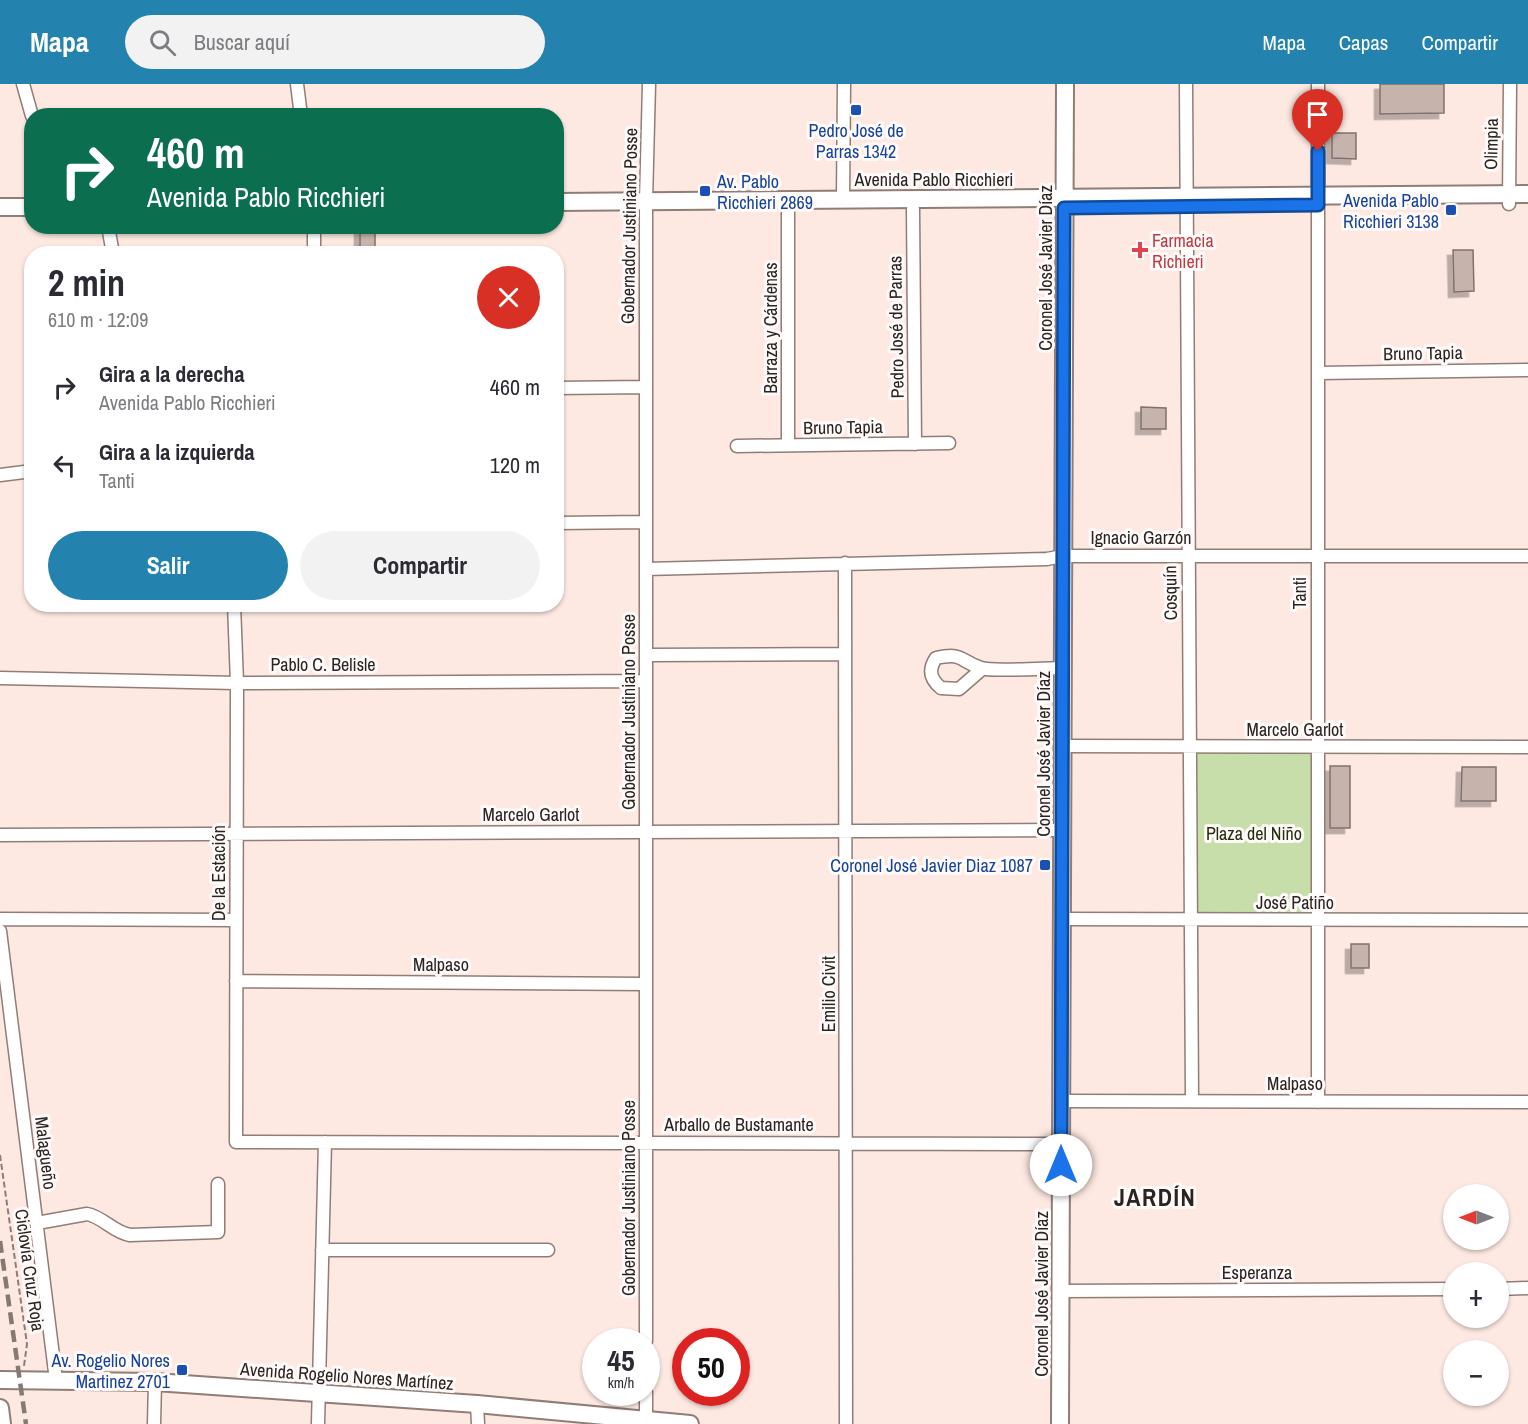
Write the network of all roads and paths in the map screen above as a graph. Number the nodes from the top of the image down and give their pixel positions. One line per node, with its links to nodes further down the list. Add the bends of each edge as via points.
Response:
1 (23, 84): 9 (street)
2 (297, 84): 10 (street)
3 (649, 84): 19 (street, Gobernador Justiniano Posse)
4 (844, 84): 12 (street)
5 (1065, 84): 17 (main road, Coronel José Javier Díaz)
6 (1186, 84): 15 (street, Cosquín)
7 (1318, 84): 14 (street, Tanti)
8 (1510, 84): 13 (street, Olimpia)
9 (30, 108)
10 (300, 108)
11 (1528, 194): 13 (main road, Avenida Pablo Ricchieri)
12 (843, 199): 17 (main road, Avenida Pablo Ricchieri); 19 (main road, Avenida Pablo Ricchieri)
13 (1509, 199): 14 (main road, Avenida Pablo Ricchieri); 18 (main road, Avenida Pablo Ricchieri)
14 (1318, 200): 15 (main road, Avenida Pablo Ricchieri); 28 (street, Tanti)
15 (1186, 201): 17 (main road, Avenida Pablo Ricchieri); 39 (street, Cosquín)
16 (564, 202): 19 (main road, Avenida Pablo Ricchieri)
17 (1064, 203): 22 (main road, Avenida Pablo Ricchieri); 41 (main road, Coronel José Javier Díaz)
18 (1528, 204)
19 (646, 206): 23 (main road, Avenida Pablo Ricchieri); 24 (main road, Avenida Pablo Ricchieri); 29 (street, Gobernador Justiniano Posse)
20 (0, 207): 21 (main road)
21 (24, 207)
22 (913, 209): 23 (main road, Avenida Pablo Ricchieri); 32 (street, Pedro José de Parras)
23 (788, 210): 33 (street, Barraza y Cárdenas)
24 (564, 211)
25 (0, 215): 26 (main road)
26 (24, 215)
27 (1528, 370): 28 (street, Bruno Tapia)
28 (1318, 373): 40 (street, Tanti)
29 (646, 387): 30 (street); 38 (street, Gobernador Justiniano Posse)
30 (564, 388)
31 (949, 443): 32 (street, Bruno Tapia)
32 (915, 444): 33 (street, Bruno Tapia)
33 (788, 445): 34 (street, Bruno Tapia)
34 (737, 446)
35 (24, 472): 36 (street)
36 (0, 476)
37 (564, 522): 38 (street)
38 (646, 522): 44 (street, Gobernador Justiniano Posse)
39 (1187, 555): 40 (street, Ignacio Garzón); 41 (street, Ignacio Garzón); 54 (street, Cosquín)
40 (1317, 555): 42 (street, Ignacio Garzón); 55 (street, Tanti)
41 (1063, 556): 43 (street, Ignacio Garzón); 48 (main road, Coronel José Javier Díaz)
42 (1528, 556)
43 (845, 563): 44 (street, Ignacio Garzón); 46 (street, Emilio Civit)
44 (646, 568): 47 (street, Gobernador Justiniano Posse)
45 (234, 612): 52 (street, De la Estación)
46 (844, 654): 47 (street); 60 (street, Emilio Civit)
47 (647, 655): 51 (street, Gobernador Justiniano Posse)
48 (1063, 668): 49 (street); 53 (main road, Coronel José Javier Díaz)
49 (982, 669)
50 (0, 678): 52 (street, Pablo C. Belisle)
51 (646, 681): 52 (street, Pablo C. Belisle); 59 (street, Gobernador Justiniano Posse)
52 (237, 683): 58 (street, De la Estación)
53 (1062, 746): 54 (street, Marcelo Garlot); 57 (main road, Coronel José Javier Díaz)
54 (1190, 747): 55 (street, Marcelo Garlot); 64 (street, Cosquín)
55 (1318, 747): 56 (street, Marcelo Garlot); 66 (street, Tanti)
56 (1528, 747)
57 (1062, 830): 60 (street, Marcelo Garlot); 63 (main road, Coronel José Javier Díaz)
58 (236, 832): 59 (street, Marcelo Garlot); 61 (street, Marcelo Garlot); 65 (street, De la Estación)
59 (646, 832): 60 (street, Marcelo Garlot); 70 (street, Gobernador Justiniano Posse)
60 (845, 832): 78 (street, Emilio Civit)
61 (0, 835)
62 (0, 919): 65 (street)
63 (1062, 919): 64 (street, José Patiño); 71 (main road, Coronel José Javier Díaz)
64 (1191, 919): 66 (street, José Patiño); 72 (street, Cosquín)
65 (236, 920): 69 (street, De la Estación)
66 (1317, 920): 67 (street, José Patiño); 73 (street, Tanti)
67 (1528, 920)
68 (0, 931): 82 (street, Malagueño)
69 (236, 981): 70 (street, Malpaso); 75 (street, De la Estación)
70 (646, 984): 77 (street, Gobernador Justiniano Posse)
71 (1061, 1101): 72 (street, Malpaso); 79 (main road, Coronel José Javier Díaz)
72 (1192, 1101): 73 (street, Malpaso)
73 (1318, 1102): 74 (street, Malpaso)
74 (1528, 1102)
75 (236, 1142): 76 (street, Arballo de Bustamante)
76 (325, 1142): 77 (street, Arballo de Bustamante); 83 (street)
77 (646, 1142): 78 (street, Arballo de Bustamante); 89 (street, Gobernador Justiniano Posse)
78 (847, 1143): 79 (street, Arballo de Bustamante); 104 (street, Emilio Civit)
79 (1061, 1144): 88 (main road, Coronel José Javier Díaz)
80 (0, 1155): 91 (path, Ciclovía Cruz Roja, via 27,1344)
81 (218, 1184): 82 (street, via 218,1232 130,1235 119,1233 87,1214)
82 (37, 1223): 92 (street, Malagueño)
83 (322, 1250): 84 (street); 94 (street)
84 (548, 1250)
85 (1509, 1288): 86 (street)
86 (1528, 1288)
87 (1443, 1289): 88 (street, Esperanza)
88 (1060, 1291): 105 (main road, Coronel José Javier Díaz)
89 (646, 1328)
90 (0, 1380): 91 (main road, Avenida Rogelio Nores Martínez)
91 (21, 1380): 92 (main road, Avenida Rogelio Nores Martínez)
92 (56, 1380): 93 (main road, Avenida Rogelio Nores Martínez)
93 (155, 1382): 94 (main road, Avenida Rogelio Nores Martínez); 100 (street)
94 (319, 1393): 95 (main road, Avenida Rogelio Nores Martínez); 101 (street)
95 (477, 1404): 98 (main road, Avenida Rogelio Nores Martínez); 102 (street)
96 (646, 1406): 98 (street)
97 (0, 1408): 99 (main road)
98 (646, 1423): 103 (main road, Avenida Rogelio Nores Martínez)
99 (2, 1424)
100 (154, 1424)
101 (318, 1424)
102 (478, 1424)
103 (690, 1424)
104 (846, 1424)
105 (1060, 1424)

